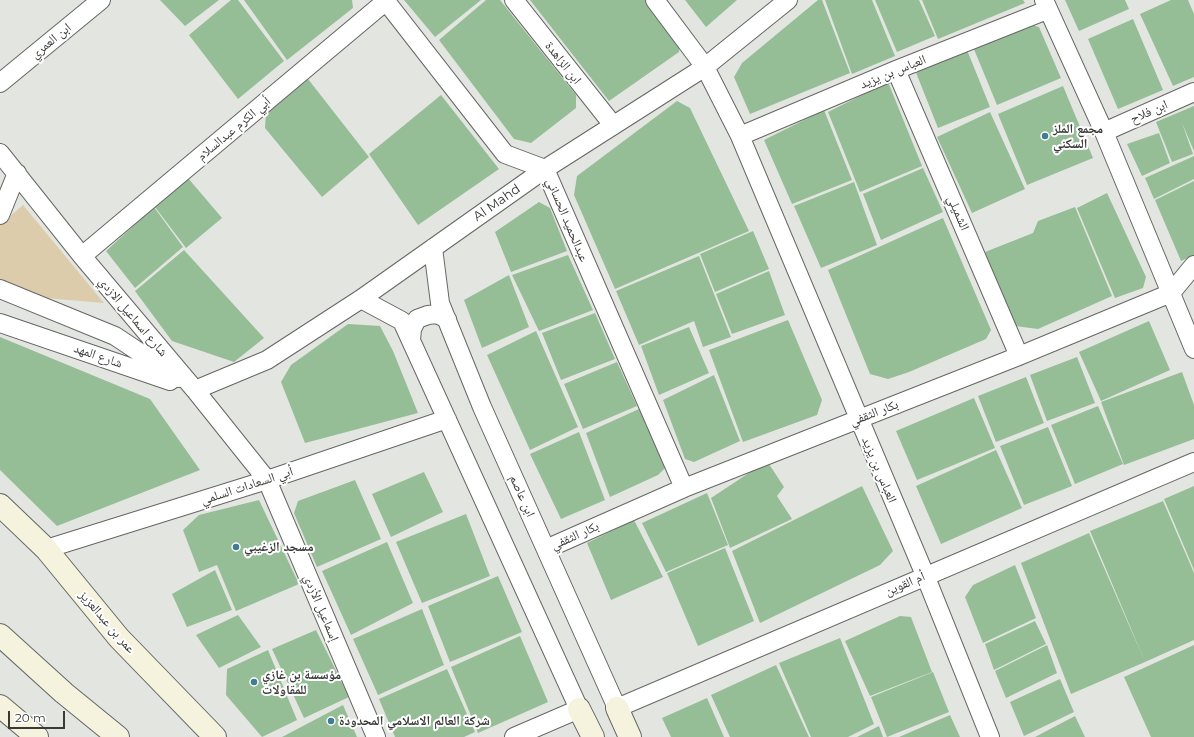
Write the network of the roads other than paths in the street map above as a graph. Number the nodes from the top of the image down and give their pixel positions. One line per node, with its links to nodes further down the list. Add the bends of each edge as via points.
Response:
1 (101, 0): 9 (street, ابن العمري)
2 (514, 0): 11 (street, ابن الزاهدة)
3 (655, 0): 7 (street, العباس بن يزيد)
4 (788, 0): 7 (street, Al Mahd)
5 (386, 1): 15 (street, عبدالحميد الحساني, via 505,154); 19 (street, أبي الكرم عبدالسلام)
6 (1046, 5): 8 (street, العباس بن يزيد); 12 (street)
7 (705, 67): 11 (street, Al Mahd); 13 (street, العباس بن يزيد)
8 (896, 70): 13 (street, العباس بن يزيد); 28 (street, الشميلي)
9 (0, 83)
10 (1194, 92): 12 (street, ابن فلاح)
11 (612, 125): 15 (street, Al Mahd)
12 (1104, 132): 22 (street)
13 (740, 136): 31 (street, العباس بن يزيد)
14 (0, 153): 16 (street, شارع اسماعيل الازدي)
15 (545, 169): 18 (street, Al Mahd); 34 (street, عبدالحميد الحساني)
16 (17, 173): 17 (street); 19 (street, شارع اسماعيل الازدي)
17 (0, 215)
18 (433, 248): 23 (street, Al Mahd); 24 (street, ابن عاصم, via 440,303)
19 (82, 256): 29 (street, شارع اسماعيل الازدي)
20 (1194, 265): 22 (street, بكار الثقفي)
21 (0, 289): 29 (street, via 115,336)
22 (1171, 293): 27 (street); 28 (street, بكار الثقفي)
23 (361, 300): 26 (street, via 402,321); 29 (street, Al Mahd, via 266,360)
24 (447, 319): 26 (street, via 437,314 418,319 412,329); 37 (street, ابن عاصم, via 482,406)
25 (0, 322): 29 (street, شارع المهد)
26 (411, 340): 30 (street)
27 (1194, 349)
28 (1019, 356): 31 (street, بكار الثقفي)
29 (195, 390): 33 (street, شارع اسماعيل الازدي)
30 (447, 418): 33 (street, أبي السعادات السلمي); 42 (street)
31 (858, 419): 34 (street, بكار الثقفي); 38 (street, العباس بن يزيد)
32 (1194, 462): 38 (street, أم القوين)
33 (267, 480): 36 (street, أبي السعادات السلمي); 46 (street, إسماعيل الأزدي)
34 (684, 488): 37 (street, بكار الثقفي)
35 (0, 505): 36 (street, عمر بن عبدالعزيز)
36 (46, 549): 45 (street, عمر بن عبدالعزيز, via 119,638)
37 (546, 549): 41 (street, ابن عاصم)
38 (925, 575): 41 (street, أم القوين); 50 (street, العباس بن يزيد)
39 (0, 635): 44 (street, via 64,693)
40 (0, 706): 43 (street)
41 (617, 708): 49 (street, ابن عاصم)
42 (579, 709): 47 (street); 48 (street)
43 (37, 737)
44 (118, 737)
45 (216, 737)
46 (376, 737)
47 (514, 737)
48 (593, 737)
49 (630, 737)
50 (990, 737)

